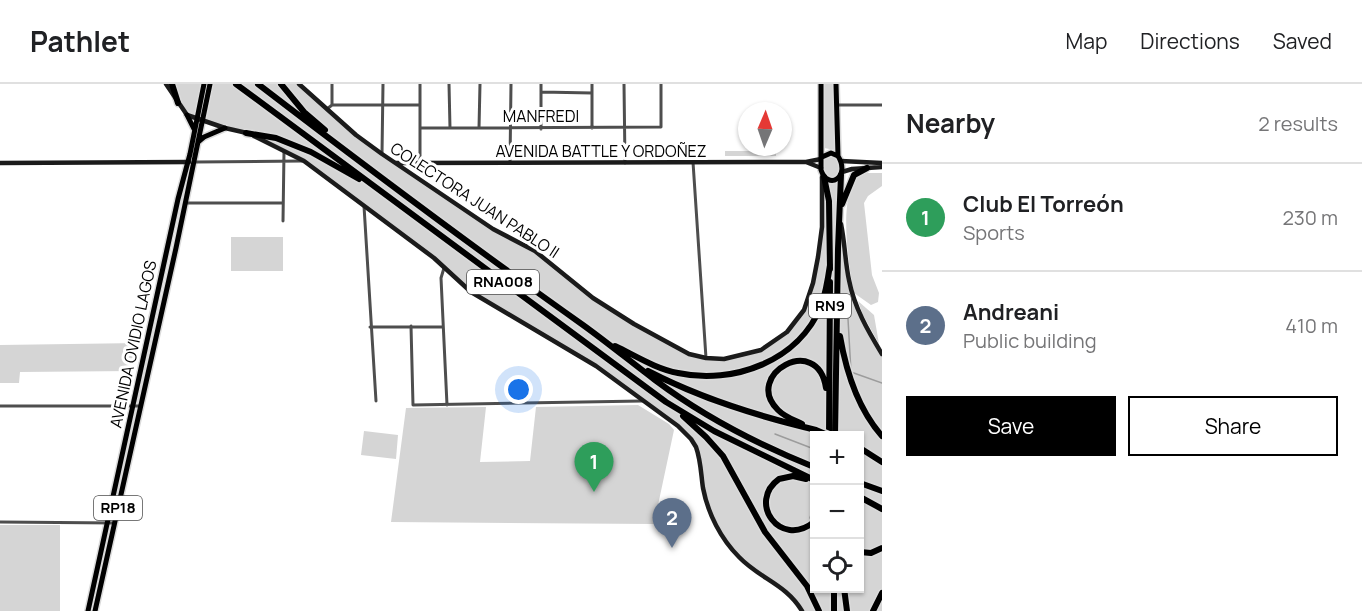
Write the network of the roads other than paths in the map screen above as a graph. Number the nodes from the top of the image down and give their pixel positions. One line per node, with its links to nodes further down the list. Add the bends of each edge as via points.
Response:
1 (166, 84): 23 (main road)
2 (172, 84): 23 (highway)
3 (204, 84): 31 (main road, AVENIDA OVIDIO LAGOS / RP18)
4 (210, 84): 31 (main road, AVENIDA OVIDIO LAGOS / RP18)
5 (236, 84): 63 (highway, RNA008)
6 (258, 84): 45 (highway, RNA008)
7 (281, 84): 45 (highway, via 304,112)
8 (299, 84): 29 (main road, COLECTORA JUAN PABLO II)
9 (332, 84): 24 (street)
10 (383, 84): 25 (street)
11 (420, 84): 26 (street)
12 (449, 84): 34 (street)
13 (480, 84): 35 (street)
14 (511, 84): 36 (street)
15 (541, 84): 21 (street)
16 (592, 84): 22 (street)
17 (624, 84): 37 (street)
18 (661, 84): 37 (street, MANFREDI, via 661,127)
19 (821, 84): 46 (main road)
20 (836, 84): 27 (main road)
21 (541, 92): 22 (street); 38 (street)
22 (592, 93): 39 (street)
23 (178, 104): 30 (main road)
24 (332, 105): 25 (street); 29 (street)
25 (383, 105): 26 (street); 44 (street)
26 (420, 105): 33 (street)
27 (837, 105): 28 (street); 47 (main road)
28 (882, 105)
29 (327, 110): 44 (main road, COLECTORA JUAN PABLO II)
30 (187, 115): 31 (main road); 40 (main road)
31 (200, 121): 32 (main road); 40 (main road, AVENIDA OVIDIO LAGOS / RP18); 42 (main road, AVENIDA OVIDIO LAGOS / RP18)
32 (225, 128): 41 (main road); 42 (main road)
33 (420, 128): 34 (street, MANFREDI); 50 (street)
34 (450, 128): 35 (street, MANFREDI)
35 (479, 128): 36 (street, MANFREDI)
36 (511, 128): 38 (street, MANFREDI); 56 (street)
37 (624, 128): 39 (street, MANFREDI); 58 (street)
38 (541, 129): 39 (street, MANFREDI)
39 (592, 129)
40 (195, 132): 49 (main road, AVENIDA OVIDIO LAGOS / RP18)
41 (246, 133): 43 (main road); 63 (highway, via 276,138 311,152)
42 (197, 144): 49 (main road, AVENIDA OVIDIO LAGOS / RP18)
43 (284, 150): 48 (main road); 54 (street)
44 (382, 154): 55 (main road, COLECTORA JUAN PABLO II)
45 (352, 155): 76 (highway, RNA008)
46 (822, 158): 47 (main road, via 831,153); 52 (main road, AVENIDA BATTLE Y ORDOÑEZ); 61 (main road)
47 (840, 158): 57 (main road); 62 (main road)
48 (304, 161): 54 (street); 66 (main road)
49 (190, 162): 53 (main road); 54 (street); 64 (main road, AVENIDA OVIDIO LAGOS / RP18); 85 (main road, AVENIDA OVIDIO LAGOS / RP18)
50 (420, 162): 55 (main road, AVENIDA BATTLE Y ORDOÑEZ); 56 (main road, AVENIDA BATTLE Y ORDOÑEZ)
51 (693, 162): 52 (main road, AVENIDA BATTLE Y ORDOÑEZ); 58 (main road, AVENIDA BATTLE Y ORDOÑEZ); 78 (street)
52 (806, 162): 61 (main road, AVENIDA BATTLE Y ORDOÑEZ)
53 (0, 163)
54 (284, 163): 65 (street)
55 (396, 163): 78 (main road, COLECTORA JUAN PABLO II, via 493,229 536,251 601,304 689,354)
56 (510, 163): 58 (main road, AVENIDA BATTLE Y ORDOÑEZ)
57 (882, 163)
58 (625, 164)
59 (882, 167): 60 (main road)
60 (867, 168): 62 (main road); 67 (highway, via 854,175)
61 (822, 173): 62 (main road, via 833,180); 70 (highway, RN9, via 829,201); 78 (main road, COLECTORA JUAN PABLO II, via 822,227 813,283 804,310 787,332 761,350 724,359)
62 (842, 174): 67 (highway, RN9)
63 (369, 183): 82 (highway, RNA008)
64 (185, 203): 65 (street); 86 (main road, AVENIDA OVIDIO LAGOS / RP18)
65 (283, 203): 69 (street)
66 (364, 206): 71 (main road); 74 (street)
67 (840, 207): 68 (highway, RN9)
68 (839, 215): 72 (highway, RN9); 77 (main road, via 853,297)
69 (283, 221)
70 (830, 265): 76 (highway, via 820,306 804,333 781,354 752,369 716,377 677,373); 87 (highway, RN9)
71 (444, 268): 75 (street); 81 (main road, via 471,292 596,366)
72 (838, 309): 90 (highway, RN9); 91 (highway, via 851,379 866,415)
73 (411, 326): 74 (street); 75 (street); 83 (street, via 413,405)
74 (370, 327): 80 (street)
75 (443, 327): 83 (street)
76 (604, 340): 79 (highway, RNA008)
77 (882, 354)
78 (706, 358)
79 (635, 364): 88 (highway, via 739,410); 96 (highway, RNA008, via 709,415)
80 (376, 401)
81 (642, 401): 83 (street); 116 (main road, via 678,426 696,447 708,506 729,545 755,570 786,590)
82 (666, 402): 97 (highway, RNA008); 117 (highway, via 723,456 765,532 807,586)
83 (447, 405)
84 (0, 406): 85 (street)
85 (133, 406): 86 (street); 106 (main road, AVENIDA OVIDIO LAGOS / RP18)
86 (141, 406): 107 (main road, AVENIDA OVIDIO LAGOS / RP18)
87 (829, 409): 88 (highway, via 823,375 812,365 795,361 776,371 770,383 773,404 787,417); 89 (highway, RN9)
88 (816, 430)
89 (829, 431)
90 (836, 431)
91 (882, 436)
92 (864, 449): 94 (highway)
93 (864, 450): 95 (highway)
94 (882, 456)
95 (882, 462)
96 (810, 465)
97 (810, 479)
98 (810, 480): 108 (highway, via 793,476 779,479 770,488 766,506 772,519 784,529 801,530)
99 (864, 484): 100 (highway)
100 (882, 491)
101 (864, 498): 103 (highway)
102 (864, 499): 104 (highway)
103 (882, 503)
104 (882, 509)
105 (0, 522): 106 (street)
106 (108, 522): 107 (street); 114 (main road, AVENIDA OVIDIO LAGOS / RP18)
107 (115, 523): 115 (main road, AVENIDA OVIDIO LAGOS / RP18)
108 (810, 524)
109 (882, 548): 110 (highway)
110 (864, 552)
111 (834, 593): 118 (highway)
112 (845, 593): 119 (highway)
113 (882, 593): 120 (highway)
114 (88, 611)
115 (95, 611)
116 (802, 611)
117 (819, 611)
118 (834, 611)
119 (847, 611)
120 (873, 611)

